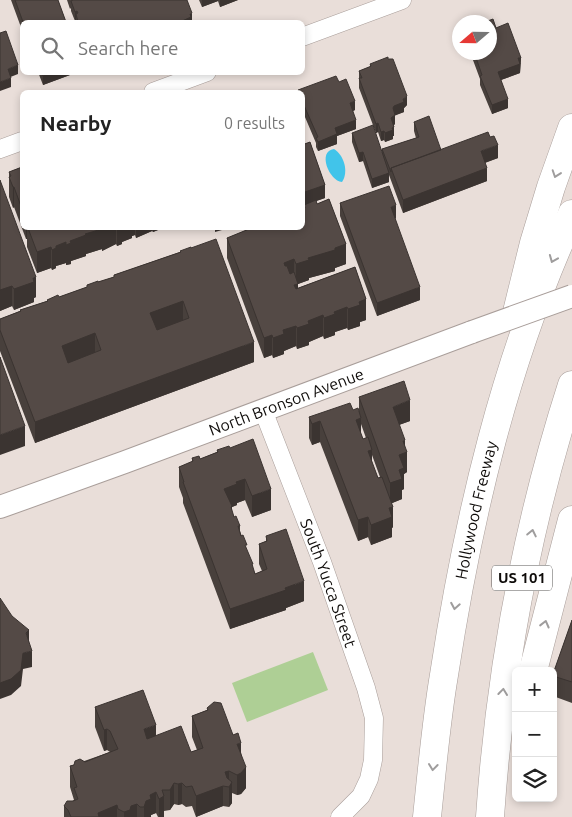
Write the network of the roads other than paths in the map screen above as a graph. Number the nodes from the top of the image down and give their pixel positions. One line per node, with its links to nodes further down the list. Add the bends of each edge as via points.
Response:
1 (402, 0): 2 (street)
2 (305, 36)
3 (199, 75): 4 (street)
4 (158, 90)
5 (572, 128): 12 (highway, one-way to 12, via 534,243)
6 (20, 142): 7 (street)
7 (0, 149)
8 (572, 214): 12 (highway, Hollywood Freeway, one-way to 12, via 532,313 504,399)
9 (572, 296): 11 (street, North Bronson Avenue, bridge)
10 (572, 385): 17 (highway, US 101, one-way to 10, via 519,595 538,504)
11 (263, 410): 13 (street, North Bronson Avenue); 18 (street, South Yucca Street, via 322,562 374,718 369,779 361,796)
12 (480, 490): 19 (highway, Hollywood Freeway, one-way to 19, via 459,583)
13 (0, 507)
14 (572, 520): 15 (highway, one-way to 14)
15 (533, 667)
16 (512, 733): 17 (highway)
17 (492, 775): 20 (highway, US 101)
18 (340, 817)
19 (427, 817)
20 (490, 817)

